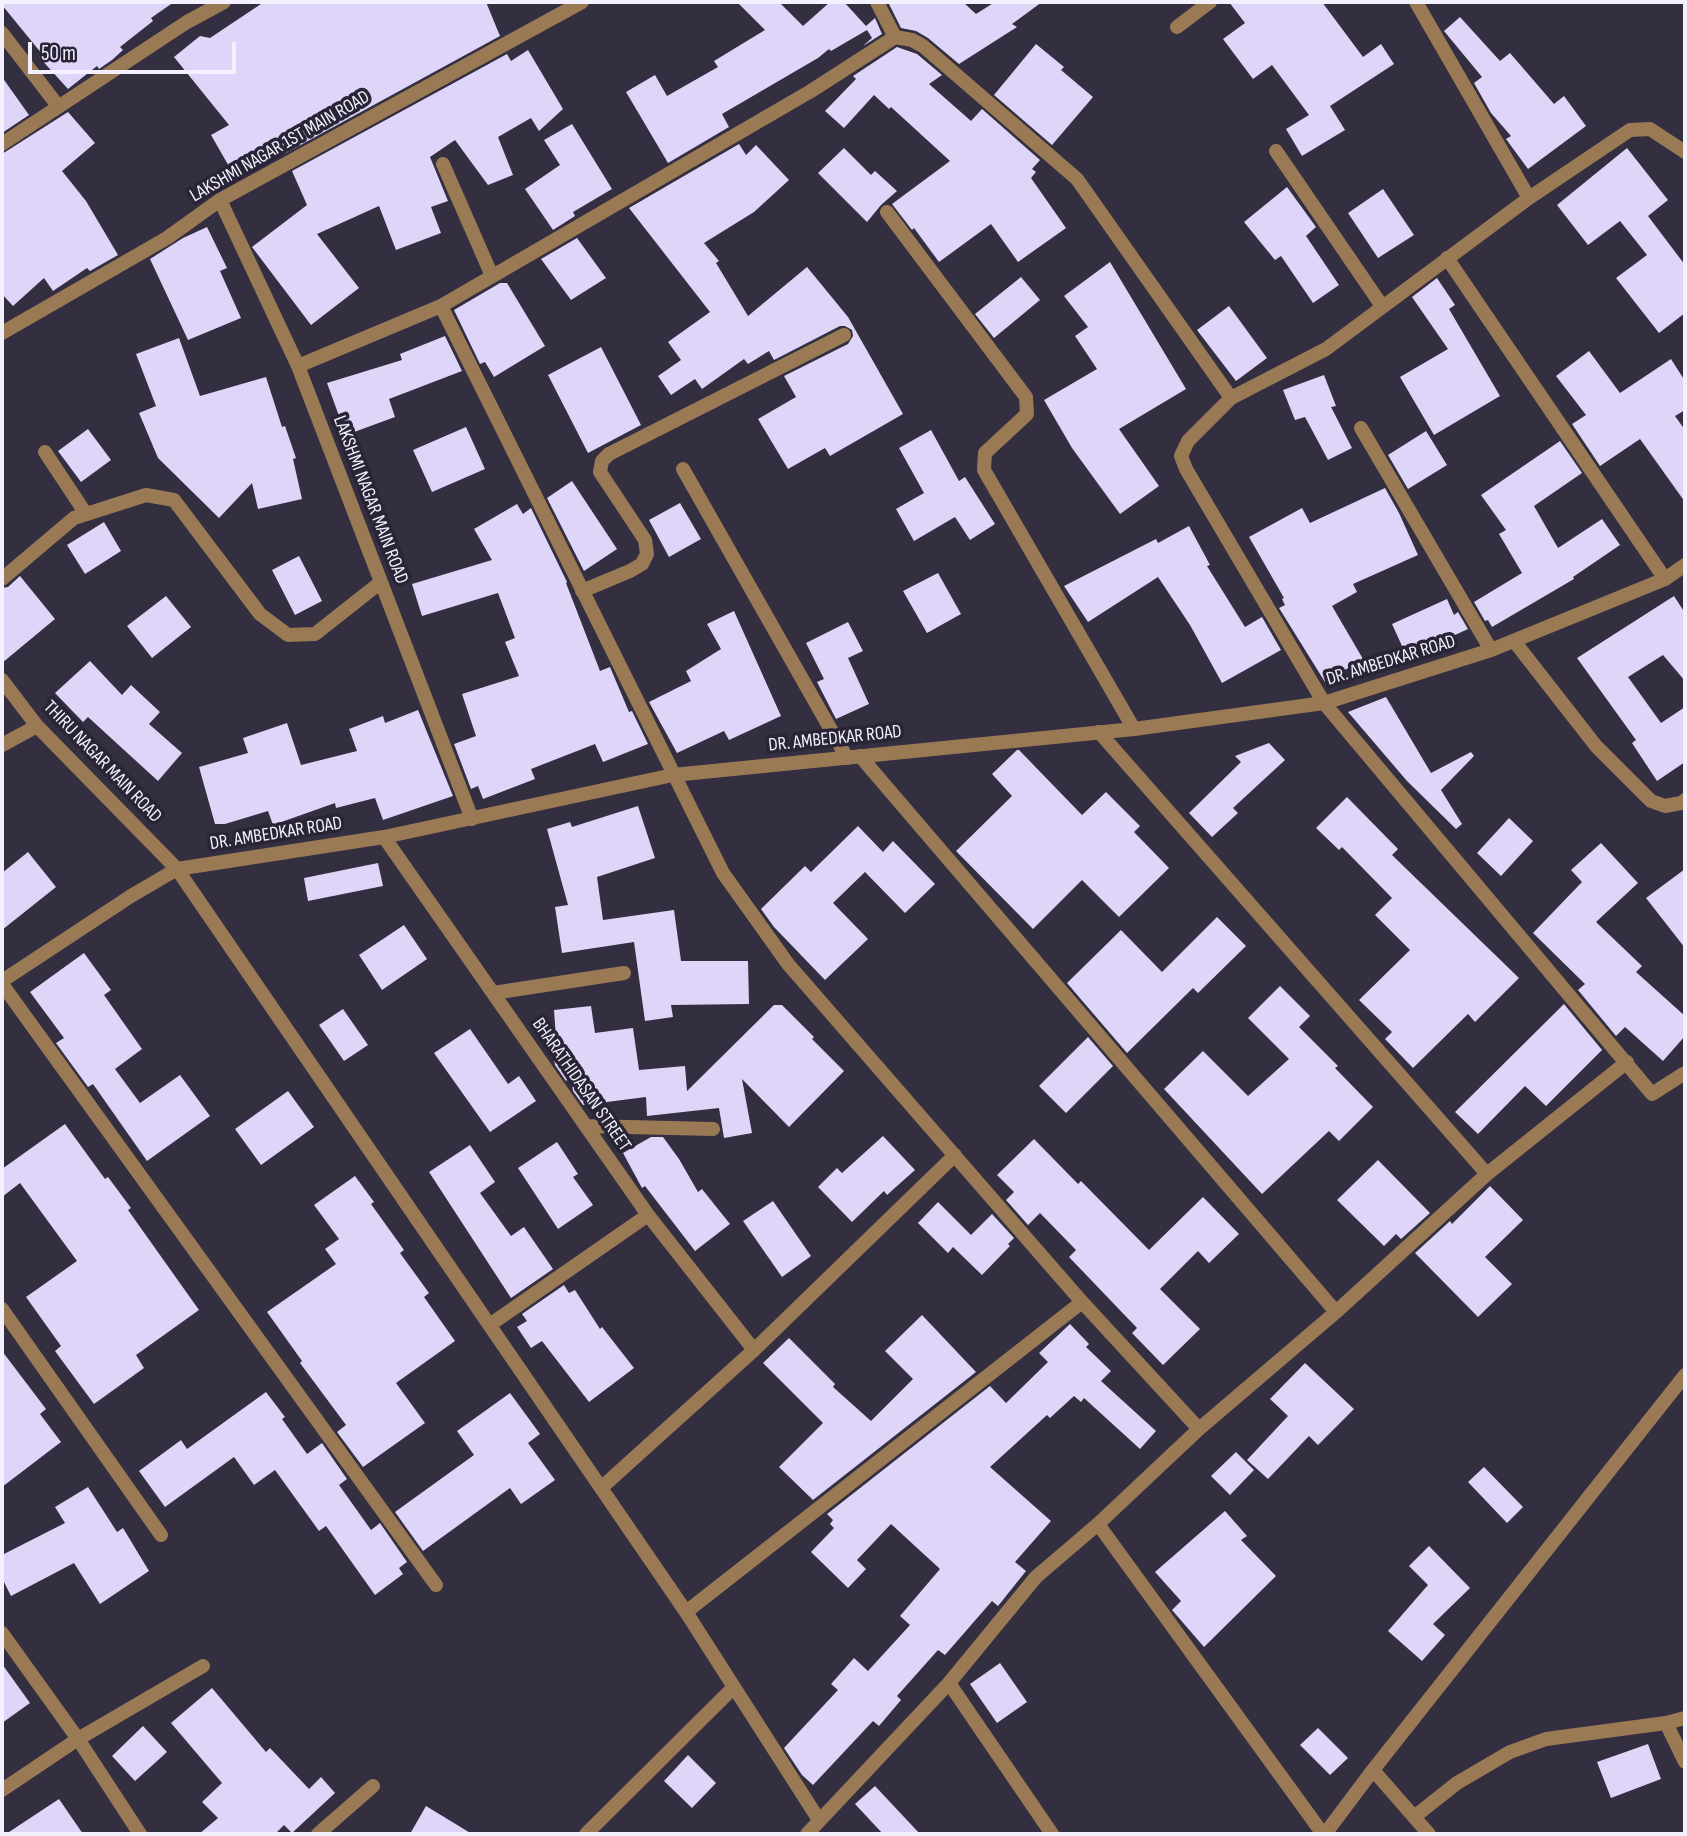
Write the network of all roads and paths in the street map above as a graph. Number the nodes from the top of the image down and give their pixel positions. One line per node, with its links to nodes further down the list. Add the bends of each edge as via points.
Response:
1 (224, 2): 9 (street)
2 (582, 2): 15 (street, LAKSHMI NAGAR 1ST MAIN ROAD)
3 (877, 2): 8 (street)
4 (1210, 2): 6 (street)
5 (1416, 2): 14 (street)
6 (1177, 27)
7 (2, 33): 9 (street)
8 (895, 37): 18 (street, via 811,91); 24 (street, via 923,46 1077,179)
9 (58, 106): 10 (street)
10 (2, 144)
11 (1276, 151): 20 (street)
12 (1685, 152): 14 (street, via 1650,130 1630,130)
13 (443, 164): 18 (street)
14 (1529, 198): 17 (street)
15 (220, 200): 21 (street, LAKSHMI NAGAR 1ST MAIN ROAD, via 167,238); 23 (street, LAKSHMI NAGAR MAIN ROAD)
16 (887, 212): 39 (street, via 1026,397 1027,414 985,453 984,470)
17 (1447, 258): 20 (street); 31 (street)
18 (492, 276): 19 (street)
19 (441, 306): 23 (street); 33 (street)
20 (1382, 306): 24 (street, via 1326,349)
21 (2, 333)
22 (845, 335): 33 (street, via 609,454 600,472 645,540 647,554 642,564)
23 (298, 366): 32 (street, LAKSHMI NAGAR MAIN ROAD)
24 (1231, 398): 37 (street, via 1188,441 1181,456)
25 (1361, 428): 35 (street)
26 (45, 452): 28 (street)
27 (682, 469): 42 (street)
28 (86, 514): 30 (street, via 74,518); 32 (street, via 146,495 174,500 260,614 288,635 315,635)
29 (1685, 565): 31 (street, DR. AMBEDKAR ROAD)
30 (2, 579)
31 (1665, 579): 34 (street, DR. AMBEDKAR ROAD)
32 (382, 582): 45 (street, LAKSHMI NAGAR MAIN ROAD)
33 (582, 592): 43 (street)
34 (1514, 641): 35 (street, DR. AMBEDKAR ROAD); 44 (street, via 1596,746 1651,801 1665,806)
35 (1490, 650): 37 (street, DR. AMBEDKAR ROAD)
36 (2, 680): 38 (street, THIRU NAGAR MAIN ROAD)
37 (1324, 703): 39 (street, DR. AMBEDKAR ROAD); 51 (street)
38 (37, 726): 41 (street); 47 (street, THIRU NAGAR MAIN ROAD)
39 (1134, 729): 40 (street, DR. AMBEDKAR ROAD)
40 (1099, 732): 42 (street, DR. AMBEDKAR ROAD); 56 (street)
41 (2, 745)
42 (854, 757): 43 (street, DR. AMBEDKAR ROAD); 60 (street)
43 (673, 775): 45 (street, DR. AMBEDKAR ROAD); 55 (street, via 723,873 788,964)
44 (1685, 800)
45 (472, 819): 46 (street, DR. AMBEDKAR ROAD)
46 (384, 837): 47 (street, DR. AMBEDKAR ROAD); 50 (street, BHARATHIDASAN STREET)
47 (177, 869): 49 (street, DR. AMBEDKAR ROAD); 61 (street, THIRU NAGAR MAIN ROAD)
48 (624, 974): 50 (street)
49 (2, 983): 68 (street)
50 (494, 993): 53 (street, BHARATHIDASAN STREET)
51 (1627, 1062): 52 (street, via 1652,1094); 56 (street)
52 (1685, 1073)
53 (586, 1126): 54 (street); 57 (street, BHARATHIDASAN STREET)
54 (713, 1129)
55 (955, 1155): 58 (street); 62 (street)
56 (1487, 1174): 60 (street)
57 (648, 1215): 61 (street); 62 (street, BHARATHIDASAN STREET)
58 (1082, 1302): 64 (street); 69 (street)
59 (2, 1309): 67 (street)
60 (1336, 1312): 64 (street)
61 (491, 1324): 65 (street, THIRU NAGAR MAIN ROAD)
62 (754, 1350): 65 (street)
63 (1685, 1375): 78 (street)
64 (1199, 1429): 66 (street)
65 (601, 1488): 69 (street, THIRU NAGAR MAIN ROAD)
66 (1098, 1524): 72 (street, via 1036,1577); 88 (street)
67 (161, 1535)
68 (436, 1585)
69 (686, 1612): 73 (street, THIRU NAGAR MAIN ROAD)
70 (2, 1633): 76 (street)
71 (203, 1666): 76 (street)
72 (949, 1683): 82 (street); 87 (street)
73 (734, 1688): 82 (street, THIRU NAGAR MAIN ROAD); 85 (street)
74 (1685, 1718): 75 (street)
75 (1666, 1723): 77 (street); 81 (street, via 1546,1739 1510,1752 1457,1783)
76 (78, 1740): 80 (street); 83 (street)
77 (1685, 1762)
78 (1373, 1770): 81 (street); 88 (street)
79 (373, 1786): 84 (street)
80 (2, 1790)
81 (1414, 1817): 89 (street)
82 (819, 1820): 86 (street)
83 (140, 1834)
84 (318, 1834)
85 (586, 1834)
86 (807, 1834)
87 (1052, 1834)
88 (1324, 1834)
89 (1429, 1834)

